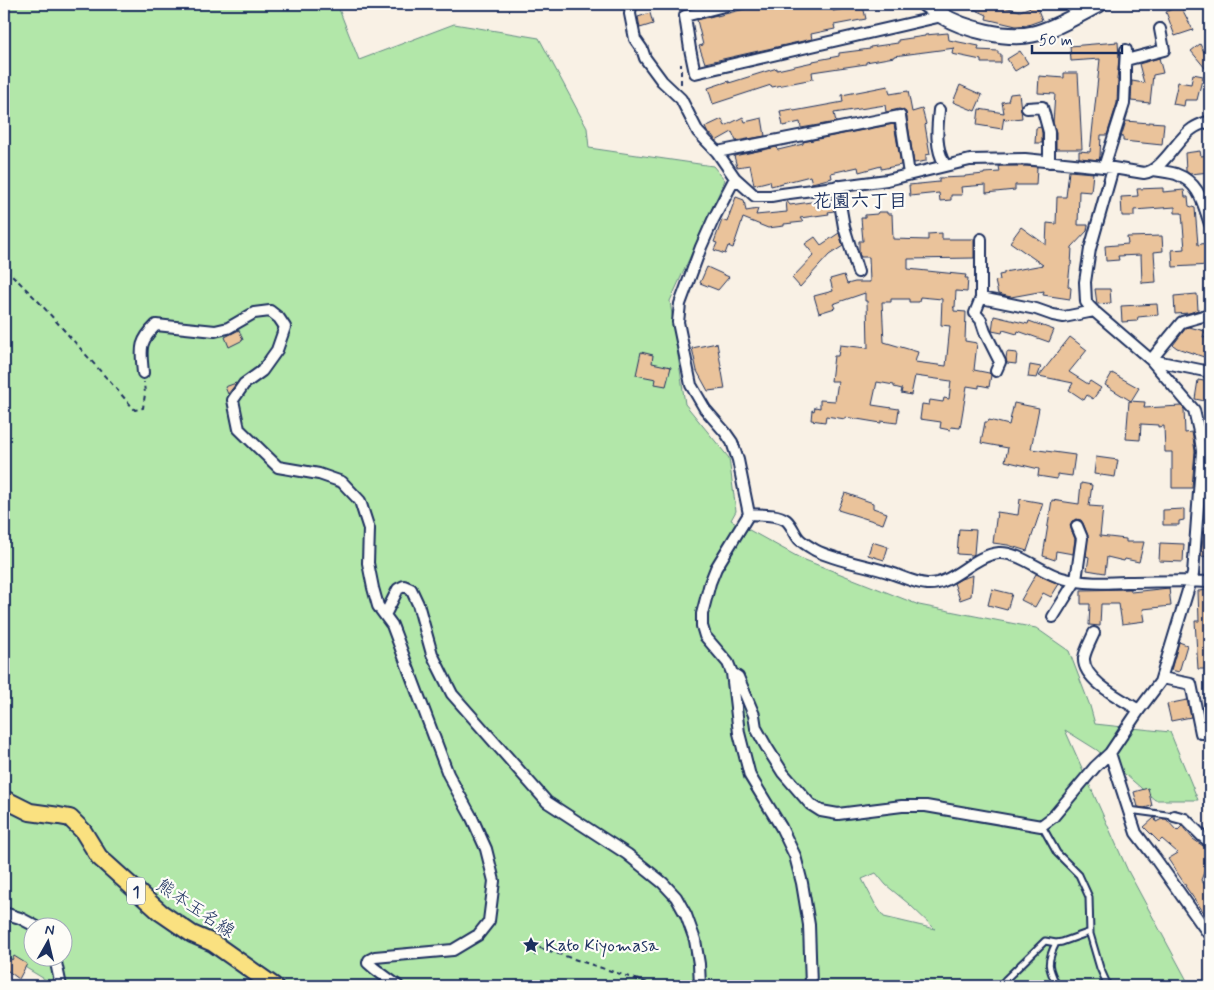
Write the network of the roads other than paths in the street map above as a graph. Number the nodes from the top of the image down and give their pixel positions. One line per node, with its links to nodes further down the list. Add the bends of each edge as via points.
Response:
1 (631, 4): 10 (street, via 635,39 645,58 681,99 698,132)
2 (732, 4): 5 (street, via 685,16 685,44 695,73)
3 (925, 4): 5 (street)
4 (1099, 4): 5 (street, via 1051,28 1020,36 982,31)
5 (942, 16)
6 (1160, 29): 13 (street, via 1164,50 1126,55 1124,104)
7 (1027, 108): 11 (street, via 1042,107 1049,132)
8 (939, 110): 12 (street, via 937,136)
9 (1210, 121): 14 (street, via 1191,129)
10 (717, 152): 15 (street, via 900,116); 16 (street)
11 (1049, 162): 12 (street, via 970,160); 13 (street)
12 (945, 165): 15 (street)
13 (1108, 168): 14 (street, via 1144,174); 22 (street, via 1085,282 1086,302)
14 (1153, 170): 18 (street, via 1185,178 1200,192)
15 (909, 174): 17 (street)
16 (735, 178): 17 (street, via 755,196); 28 (street, via 701,246 680,304 678,322 691,385 705,409 732,442)
17 (837, 186): 20 (street, via 844,227)
18 (1210, 224)
19 (981, 239): 21 (street)
20 (858, 272)
21 (981, 298): 22 (street, via 1053,315); 25 (street, via 975,313 1000,362)
22 (1094, 311): 24 (street)
23 (1210, 314): 24 (street, via 1182,322)
24 (1152, 360): 26 (street); 31 (street, via 1194,410 1200,436 1202,452)
25 (996, 371)
26 (1210, 372)
27 (143, 373): 33 (street, via 141,349 146,335 156,325 214,331 228,328 254,313 270,311 279,318 285,327 277,350 262,371 244,384 233,400 239,429 278,467 319,474 342,482 360,501 369,529 368,563 373,588 378,606)
28 (749, 514): 30 (street, via 777,516 785,520 799,538 824,554 907,580 928,584 941,582 986,556 1000,553 1062,578); 36 (street, via 716,568 702,614 705,636 728,663)
29 (1077, 526): 30 (street, via 1082,538)
30 (1076, 580): 31 (street, via 1106,583); 34 (street)
31 (1191, 581): 32 (street); 37 (street)
32 (1210, 582)
33 (385, 615): 54 (street, via 392,625 448,774 486,849 494,881 489,921 478,935 453,950 369,960 368,963); 55 (street, via 398,589 404,586 411,589 432,654 452,694 547,802 627,854 676,897 696,940)
34 (1053, 616)
35 (1094, 633): 38 (street, via 1084,659 1088,672 1103,688)
36 (732, 673): 44 (street, via 738,677 756,728 783,773 810,804 821,811 838,814 926,806); 56 (street, via 739,733 750,776 781,827 795,856 802,883 809,925)
37 (1162, 678): 38 (street); 39 (street, via 1191,684 1201,734)
38 (1139, 710): 40 (street)
39 (1210, 733)
40 (1110, 754): 42 (street); 44 (street)
41 (4, 799): 53 (main road, 熊本玉名線 / 1, via 30,812 70,818 99,856 160,912 192,934 213,943)
42 (1129, 810): 43 (lane); 49 (street, via 1136,833)
43 (1174, 816): 45 (street, via 1185,819)
44 (1041, 826): 48 (lane, via 1057,853 1079,875 1089,897)
45 (1210, 842)
46 (4, 913): 47 (street)
47 (22, 919)
48 (1090, 932): 50 (lane); 59 (lane)
49 (1210, 936)
50 (1056, 943): 57 (lane, via 1045,941); 58 (lane, via 1050,956 1049,970)
51 (57, 968): 52 (street)
52 (61, 986)
53 (274, 986)
54 (398, 986)
55 (700, 986)
56 (811, 986)
57 (1000, 986)
58 (1058, 986)
59 (1108, 986)

